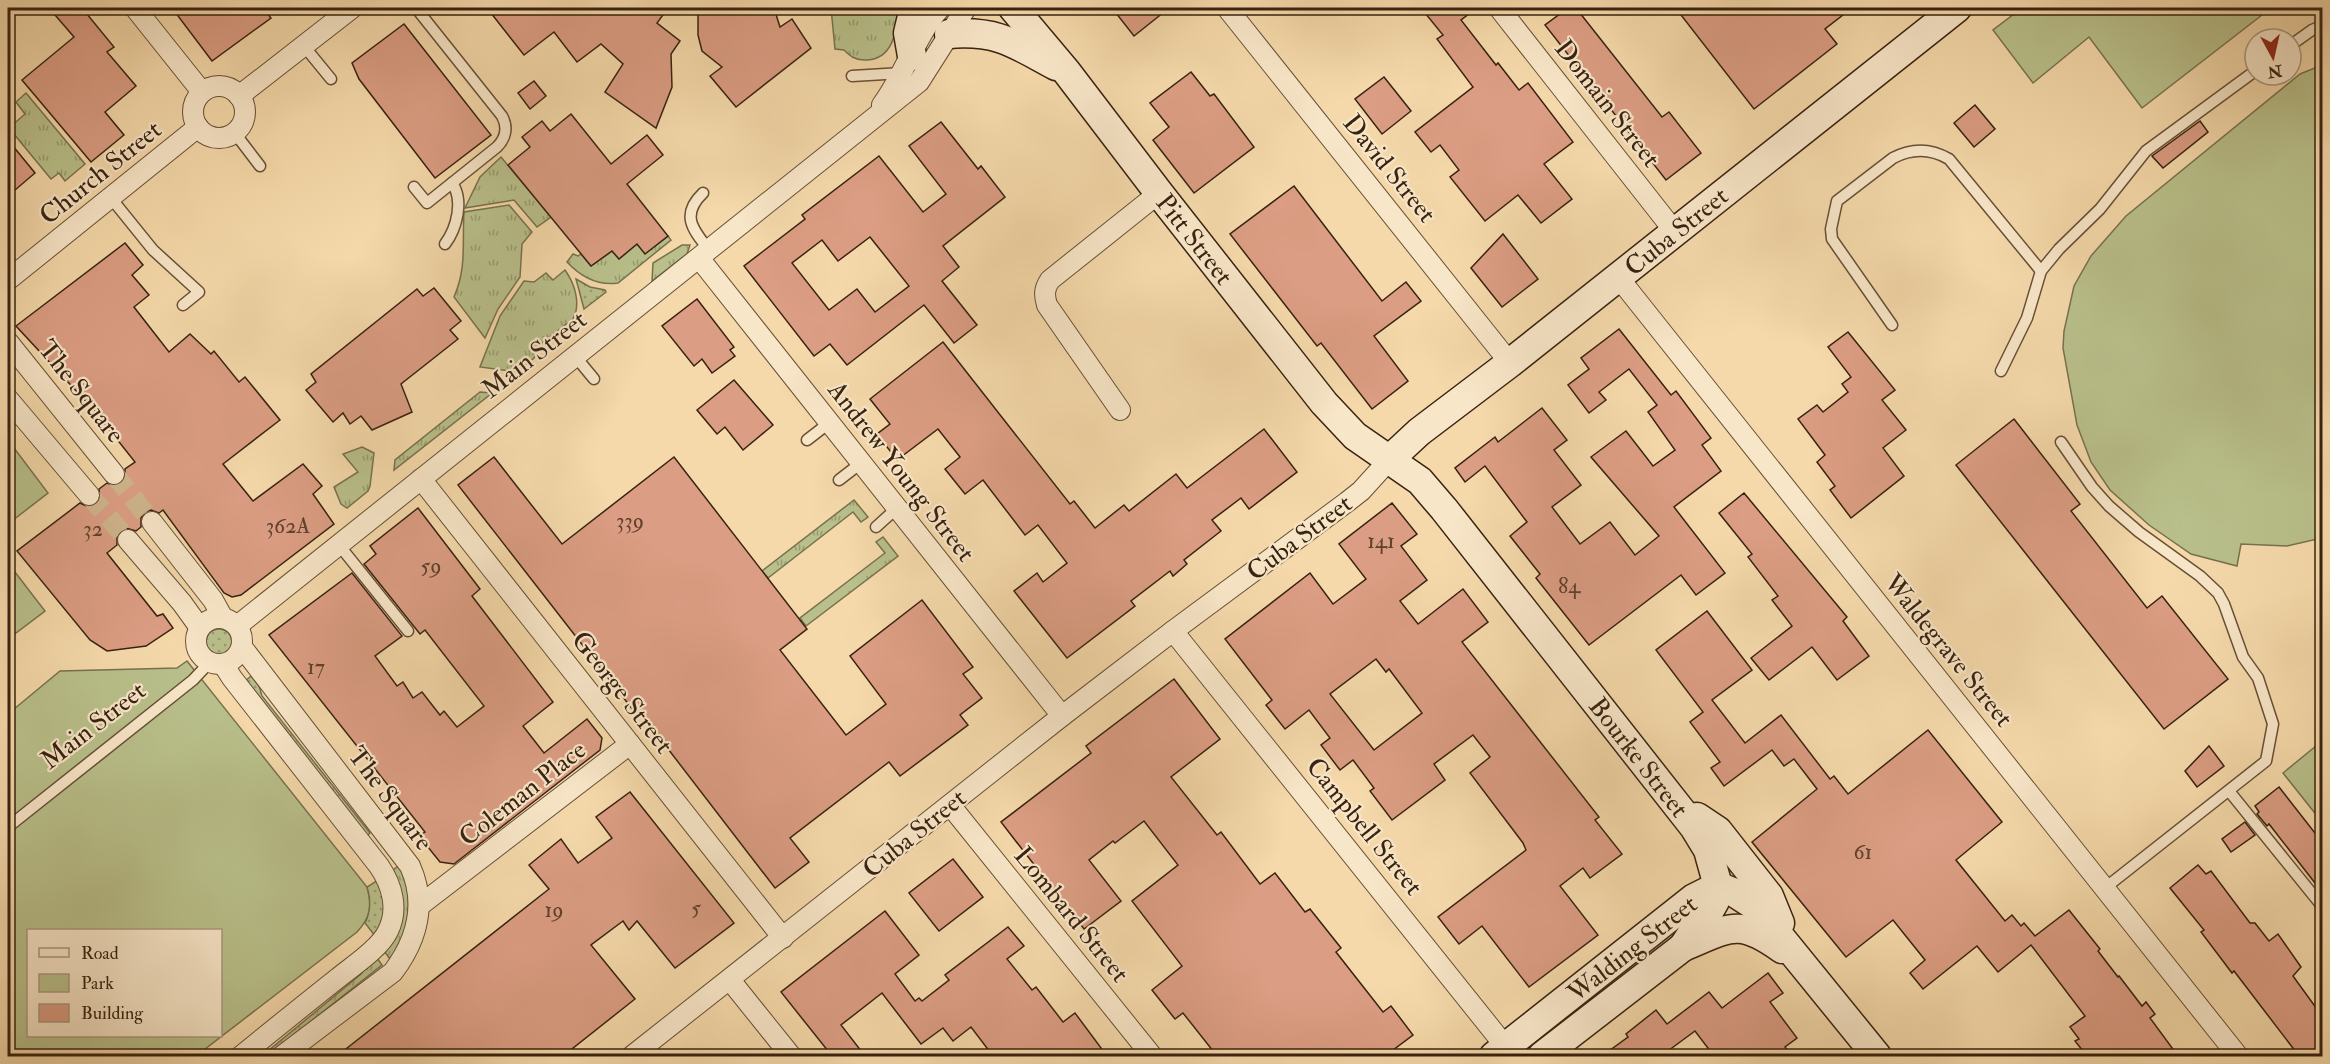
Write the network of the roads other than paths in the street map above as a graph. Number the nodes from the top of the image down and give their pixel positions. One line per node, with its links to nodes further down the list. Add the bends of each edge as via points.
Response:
1 (135, 8): 19 (street)
2 (352, 8): 13 (street)
3 (416, 8): 25 (lane, via 505,123 501,142)
4 (914, 8): 14 (main road)
5 (966, 8): 10 (street, Main Street)
6 (1227, 8): 40 (street, David Street)
7 (1957, 8): 30 (main road, Cuba Street)
8 (1510, 11): 30 (street, Domain Street)
9 (1025, 14): 15 (main road, Pitt Street)
10 (944, 21): 14 (street, Main Street, via 922,33); 15 (main road, via 1004,38); 21 (street, Main Street, via 919,82)
11 (2322, 26): 12 (lane)
12 (2303, 36)
13 (304, 46): 17 (lane); 20 (street)
14 (907, 64): 16 (lane); 21 (street, Main Street)
15 (1066, 71): 28 (main road, Pitt Street)
16 (852, 76)
17 (331, 79)
18 (2243, 80): 33 (lane, via 2146,151 2100,209)
19 (202, 92): 20 (street, via 209,87 226,87); 22 (street, Church Street, via 194,105)
20 (240, 96): 23 (street, via 243,119)
21 (866, 126): 32 (street, Main Street)
22 (198, 127): 23 (street, Church Street, via 211,136); 29 (street, Church Street)
23 (234, 132): 24 (lane)
24 (260, 166)
25 (452, 183): 26 (lane, via 427,203); 31 (lane, via 458,191 459,204 452,235)
26 (414, 186)
27 (703, 193): 32 (lane, via 694,201 690,221)
28 (1159, 193): 44 (street, via 1045,287 1047,305); 48 (main road, Pitt Street, via 1324,403 1355,436)
29 (111, 198): 34 (street, Church Street); 36 (lane, via 153,250 199,292)
30 (1675, 232): 35 (main road, Cuba Street)
31 (445, 244)
32 (704, 254): 39 (street, Main Street); 45 (street, Andrew Young Street)
33 (2041, 271): 37 (lane, via 1949,159 1922,150 1902,153 1837,201 1831,229 1832,239); 41 (lane, via 2027,318)
34 (10, 273)
35 (1618, 277): 40 (main road, Cuba Street); 72 (street, Waldegrave Street)
36 (183, 305)
37 (1892, 326)
38 (8, 342): 50 (street, The Square)
39 (575, 356): 42 (lane); 51 (street, Main Street)
40 (1510, 363): 48 (main road, Cuba Street)
41 (2001, 371)
42 (594, 379)
43 (8, 399): 53 (street)
44 (1120, 410)
45 (830, 423): 46 (lane); 49 (street, Andrew Young Street)
46 (807, 440)
47 (2061, 442): 67 (lane, via 2109,506 2205,580 2224,604 2243,657 2258,678 2273,724 2266,761)
48 (1390, 459): 62 (street, Cuba Street, via 1361,491); 68 (main road, Bourke Street, via 1420,481 1444,509)
49 (861, 463): 52 (lane); 54 (street, Andrew Young Street)
50 (114, 474)
51 (421, 479): 58 (street, Main Street); 66 (street, George Street)
52 (839, 480)
53 (89, 495)
54 (897, 508): 56 (lane); 65 (street, Andrew Young Street)
55 (152, 522): 59 (street, The Square)
56 (876, 527)
57 (128, 540): 60 (street)
58 (339, 545): 59 (street, Main Street); 61 (lane)
59 (230, 622): 60 (street, via 210,619); 63 (street, The Square, via 241,632)
60 (200, 628): 64 (street, The Square, via 197,647 204,659)
61 (408, 631)
62 (1173, 631): 65 (street, Cuba Street); 79 (street, Campbell Street)
63 (242, 647): 64 (street, via 235,658); 73 (street, The Square, via 410,866)
64 (217, 663): 70 (lane, Main Street); 80 (street, The Square, via 379,866 389,880 394,905 388,932 382,940)
65 (1062, 716): 69 (street, Cuba Street)
66 (630, 744): 73 (street, Coleman Place); 75 (street, George Street)
67 (2229, 791): 72 (lane); 74 (lane)
68 (1673, 801): 71 (main road, Bourke Street, via 1708,850); 77 (main road, via 1718,831 1769,896)
69 (950, 805): 75 (street, Cuba Street); 84 (street, Lombard Street)
70 (8, 827)
71 (1718, 886): 76 (main road, Walding Street, via 1707,915); 77 (main road, via 1755,906); 79 (main road, Walding Street, via 1694,898)
72 (2104, 888): 87 (street, Waldegrave Street)
73 (419, 906): 81 (street, The Square, via 413,939 393,972)
74 (2322, 906)
75 (783, 938): 78 (street, Cuba Street)
76 (1683, 947): 77 (main road, via 1725,930 1745,928); 85 (main road, Walding Street)
77 (1797, 956): 86 (main road)
78 (730, 980): 82 (street, Cuba Street); 83 (street)
79 (1504, 1053)
80 (241, 1056)
81 (282, 1056)
82 (632, 1056)
83 (791, 1056)
84 (1152, 1056)
85 (1542, 1056)
86 (1877, 1056)
87 (2238, 1056)

